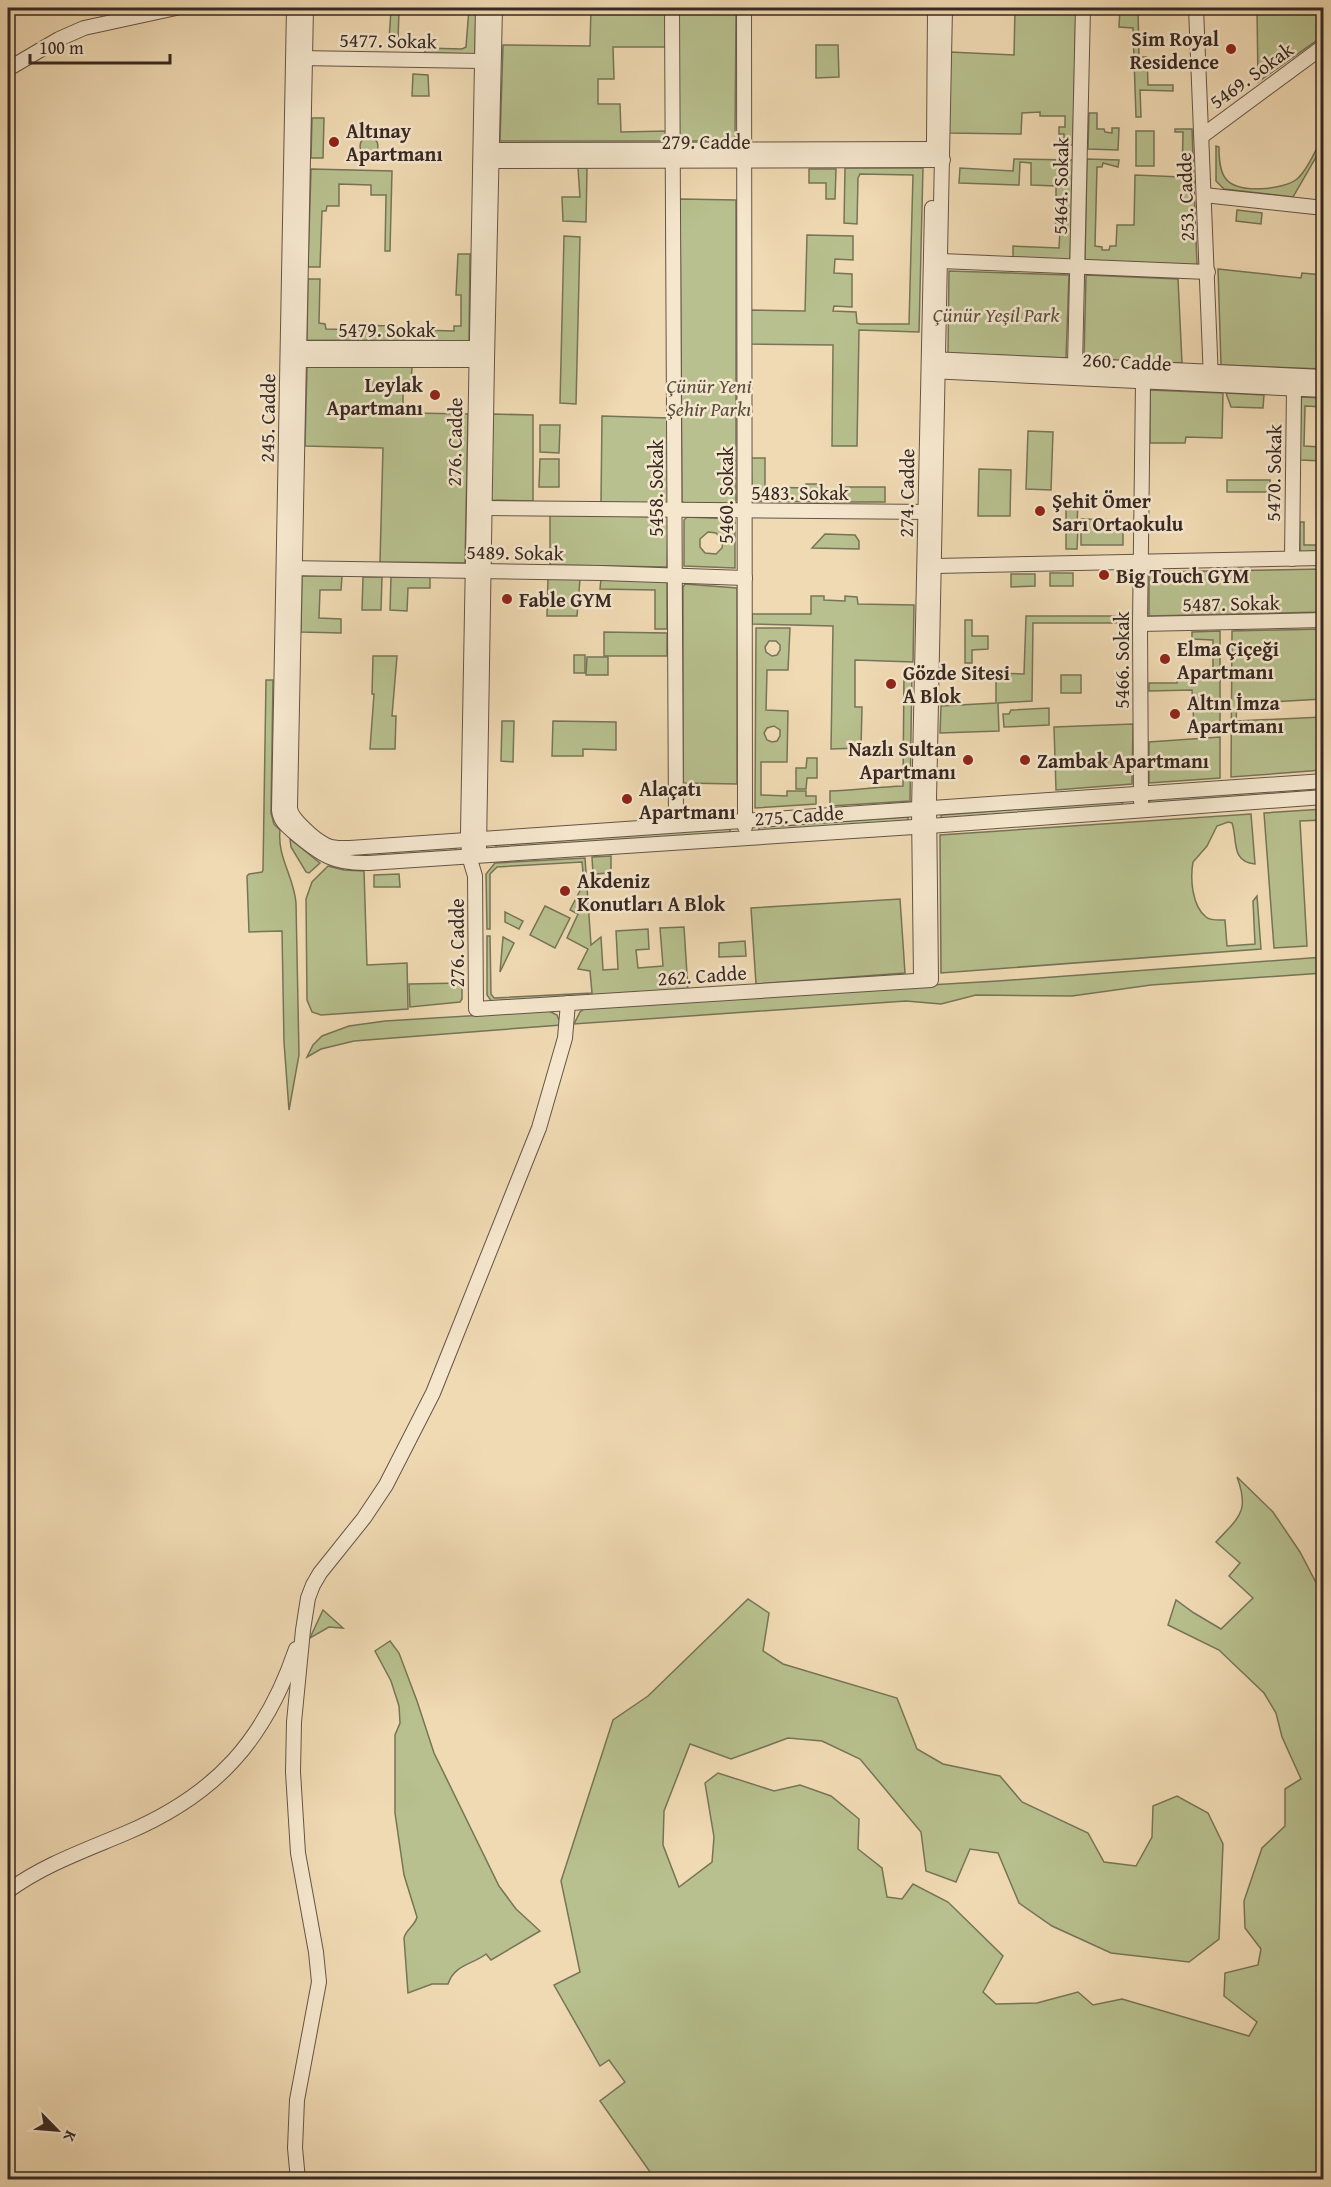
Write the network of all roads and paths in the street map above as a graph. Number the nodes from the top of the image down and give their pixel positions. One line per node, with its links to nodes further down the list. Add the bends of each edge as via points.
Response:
1 (176, 8): 15 (street, via 84,28)
2 (294, 8): 13 (street, 245. Cadde)
3 (306, 8): 13 (street, 245. Cadde)
4 (483, 8): 14 (street, 276. Cadde)
5 (495, 8): 20 (street, 276. Cadde)
6 (672, 8): 17 (street, 5458. Sokak)
7 (744, 8): 18 (street, 5460. Sokak)
8 (935, 8): 19 (street, 274. Cadde)
9 (945, 8): 19 (street)
10 (1083, 8): 24 (street, 5464. Sokak)
11 (1196, 8): 16 (street, 253. Cadde)
12 (1323, 46): 16 (street, 5469. Sokak)
13 (299, 58): 14 (street, 5477. Sokak); 26 (street, 245. Cadde)
14 (482, 61): 20 (street, 276. Cadde)
15 (8, 69)
16 (1202, 136): 21 (street, 253. Cadde)
17 (673, 155): 18 (street, 279. Cadde); 20 (street, 279. Cadde); 36 (street, 5458. Sokak)
18 (744, 155): 19 (street, 279. Cadde); 37 (street, 5460. Sokak)
19 (938, 155): 23 (street); 28 (street, 274. Cadde)
20 (485, 156): 27 (street, 276. Cadde)
21 (1204, 195): 22 (street); 25 (street, 253. Cadde)
22 (1323, 208)
23 (941, 261): 24 (street); 28 (street)
24 (1078, 268): 25 (street); 29 (street, 5464. Sokak)
25 (1208, 273): 31 (street, 253. Cadde)
26 (292, 353): 27 (street, 5479. Sokak); 43 (street, 245. Cadde)
27 (481, 354): 35 (street, 276. Cadde); 44 (street, 276. Cadde)
28 (934, 365): 29 (street, 260. Cadde); 32 (street, 260. Cadde); 38 (street, 274. Cadde)
29 (1075, 365): 31 (street, 260. Cadde)
30 (1323, 377): 31 (street, 260. Cadde)
31 (1211, 378): 32 (street, 260. Cadde); 33 (street, 260. Cadde)
32 (1143, 381): 41 (street, 5466. Sokak)
33 (1294, 388): 34 (street, 260. Cadde); 40 (street, 5470. Sokak)
34 (1323, 390)
35 (484, 508): 36 (street, 5483. Sokak); 44 (street, 276. Cadde)
36 (674, 510): 37 (street, 5483. Sokak); 45 (street, 5458. Sokak)
37 (745, 511): 38 (street, 5483. Sokak); 46 (street, 5460. Sokak)
38 (930, 512): 42 (street, 274. Cadde); 52 (street, 274. Cadde)
39 (1323, 558): 40 (street)
40 (1292, 559): 41 (street)
41 (1140, 562): 42 (street); 48 (street, 5466. Sokak)
42 (934, 566): 52 (street, 274. Cadde)
43 (290, 568): 44 (street, 5489. Sokak); 55 (street, 245. Cadde, via 279,810 281,819)
44 (477, 571): 45 (street, 5489. Sokak); 59 (street, 276. Cadde)
45 (675, 574): 46 (street, 5489. Sokak); 56 (street, 5458. Sokak)
46 (745, 578): 54 (street, 5460. Sokak)
47 (1323, 620): 48 (street, 5487. Sokak)
48 (1140, 624): 50 (street, 5466. Sokak)
49 (1323, 781): 50 (street, 275. Cadde)
50 (1141, 794): 52 (street, 275. Cadde); 53 (street, 5466. Sokak)
51 (1323, 797): 53 (street, 275. Cadde)
52 (924, 810): 54 (street, 275. Cadde); 57 (street, 274. Cadde)
53 (1141, 810): 57 (street, 275. Cadde)
54 (745, 820): 56 (street, 275. Cadde); 58 (street, 5460. Sokak)
55 (290, 822): 60 (street, 275. Cadde, via 316,851)
56 (676, 825): 59 (street, 275. Cadde)
57 (924, 826): 58 (street, 275. Cadde); 62 (street, 274. Cadde)
58 (746, 838): 61 (street, 275. Cadde)
59 (473, 840): 60 (street, 275. Cadde); 61 (street, 276. Cadde)
60 (331, 853): 61 (street, 275. Cadde, via 355,863)
61 (474, 856): 64 (street, 276. Cadde)
62 (926, 980): 63 (street, 262. Cadde)
63 (568, 1003): 64 (street, 262. Cadde); 65 (street, via 565,1038 539,1128 449,1356 386,1485 315,1580)
64 (476, 1009)
65 (303, 1630): 66 (street, via 285,1681 262,1726 217,1777 164,1816 55,1864); 67 (street, via 294,1727 295,1817 319,1982 297,2100)
66 (8, 1891)
67 (298, 2180)

